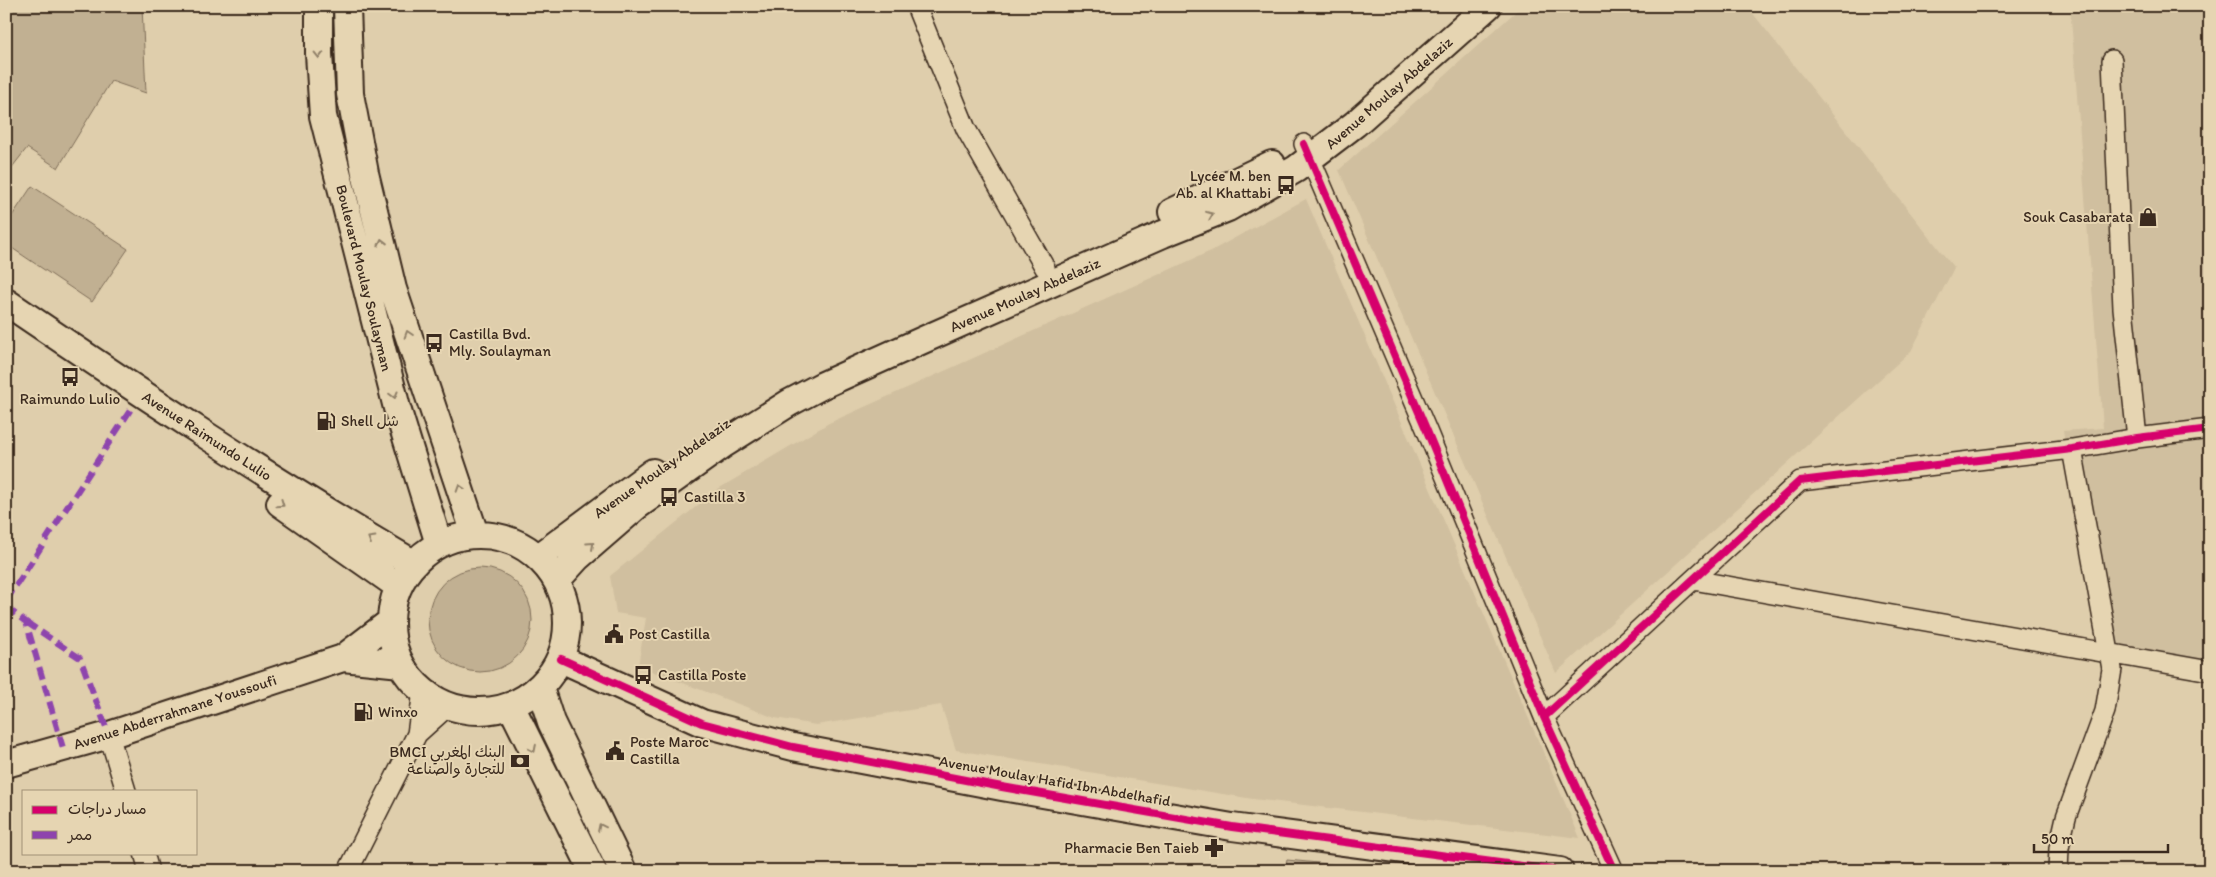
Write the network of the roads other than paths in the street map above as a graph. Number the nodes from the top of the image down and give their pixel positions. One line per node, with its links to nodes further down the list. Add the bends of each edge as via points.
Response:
1 (320, 6): 17 (main road, Boulevard Moulay Soulayman, one-way to 17, via 323,116 397,408)
2 (347, 6): 16 (main road, Boulevard Moulay Soulayman, one-way to 2, via 393,289 367,182 350,94)
3 (917, 6): 9 (street, via 966,129)
4 (1463, 6): 7 (main road, Avenue Moulay Abdelaziz)
5 (1488, 6): 7 (main road, Avenue Moulay Abdelaziz)
6 (2112, 60): 14 (street, via 2123,308)
7 (1395, 78): 8 (main road, Avenue Moulay Abdelaziz, via 1355,124)
8 (1308, 151): 9 (main road, Avenue Moulay Abdelaziz); 10 (main road, Avenue Moulay Abdelaziz, one-way to 8, via 1228,208 1263,190); 33 (street)
9 (1044, 268): 10 (main road, Avenue Moulay Abdelaziz)
10 (1020, 288): 18 (main road, Avenue Moulay Abdelaziz, via 801,379 676,455); 20 (main road, Avenue Moulay Abdelaziz, one-way to 10, via 577,558 637,506 755,423 823,385)
11 (6, 302): 19 (main road, Avenue Raimundo Lulio, one-way to 11, via 134,389)
12 (6, 322): 22 (main road, Avenue Raimundo Lulio, one-way to 22, via 269,496)
13 (2210, 430): 14 (street)
14 (2137, 438): 15 (street)
15 (2072, 449): 21 (street, via 1800,481); 24 (street)
16 (475, 534): 17 (main road); 18 (main road, via 520,544)
17 (438, 544): 19 (main road)
18 (538, 557): 20 (main road)
19 (413, 563): 22 (main road)
20 (558, 580): 26 (main road, via 567,606 568,633)
21 (1693, 580): 24 (street); 33 (street)
22 (398, 586): 23 (main road)
23 (390, 622): 25 (main road, Avenue Abderrahmane Youssoufi); 27 (main road)
24 (2110, 653): 28 (street); 46 (street, via 2112,669 2105,711 2066,817)
25 (343, 658): 27 (main road, Avenue Abderrahmane Youssoufi); 35 (main road, Avenue Abderrahmane Youssoufi)
26 (561, 659): 29 (main road); 43 (main road, Avenue Moulay Hafid Ibn Abdelhafid, via 702,723 793,747 1232,827)
27 (400, 664): 30 (main road)
28 (2210, 671)
29 (540, 688): 32 (main road); 42 (main road, one-way to 29, via 551,722)
30 (423, 691): 31 (main road); 34 (street)
31 (448, 706): 32 (main road, via 469,711); 34 (street)
32 (512, 706): 41 (main road, one-way to 41)
33 (1544, 717): 45 (street)
34 (417, 734): 40 (street)
35 (109, 735): 36 (main road, Avenue Abderrahmane Youssoufi); 37 (street)
36 (6, 764)
37 (126, 790)
38 (144, 854): 39 (street)
39 (149, 871)
40 (348, 871)
41 (593, 871)
42 (623, 871)
43 (1555, 871): 44 (main road, Avenue Moulay Hafid Ibn Abdelhafid)
44 (1560, 871)
45 (1614, 871)
46 (2058, 871)

